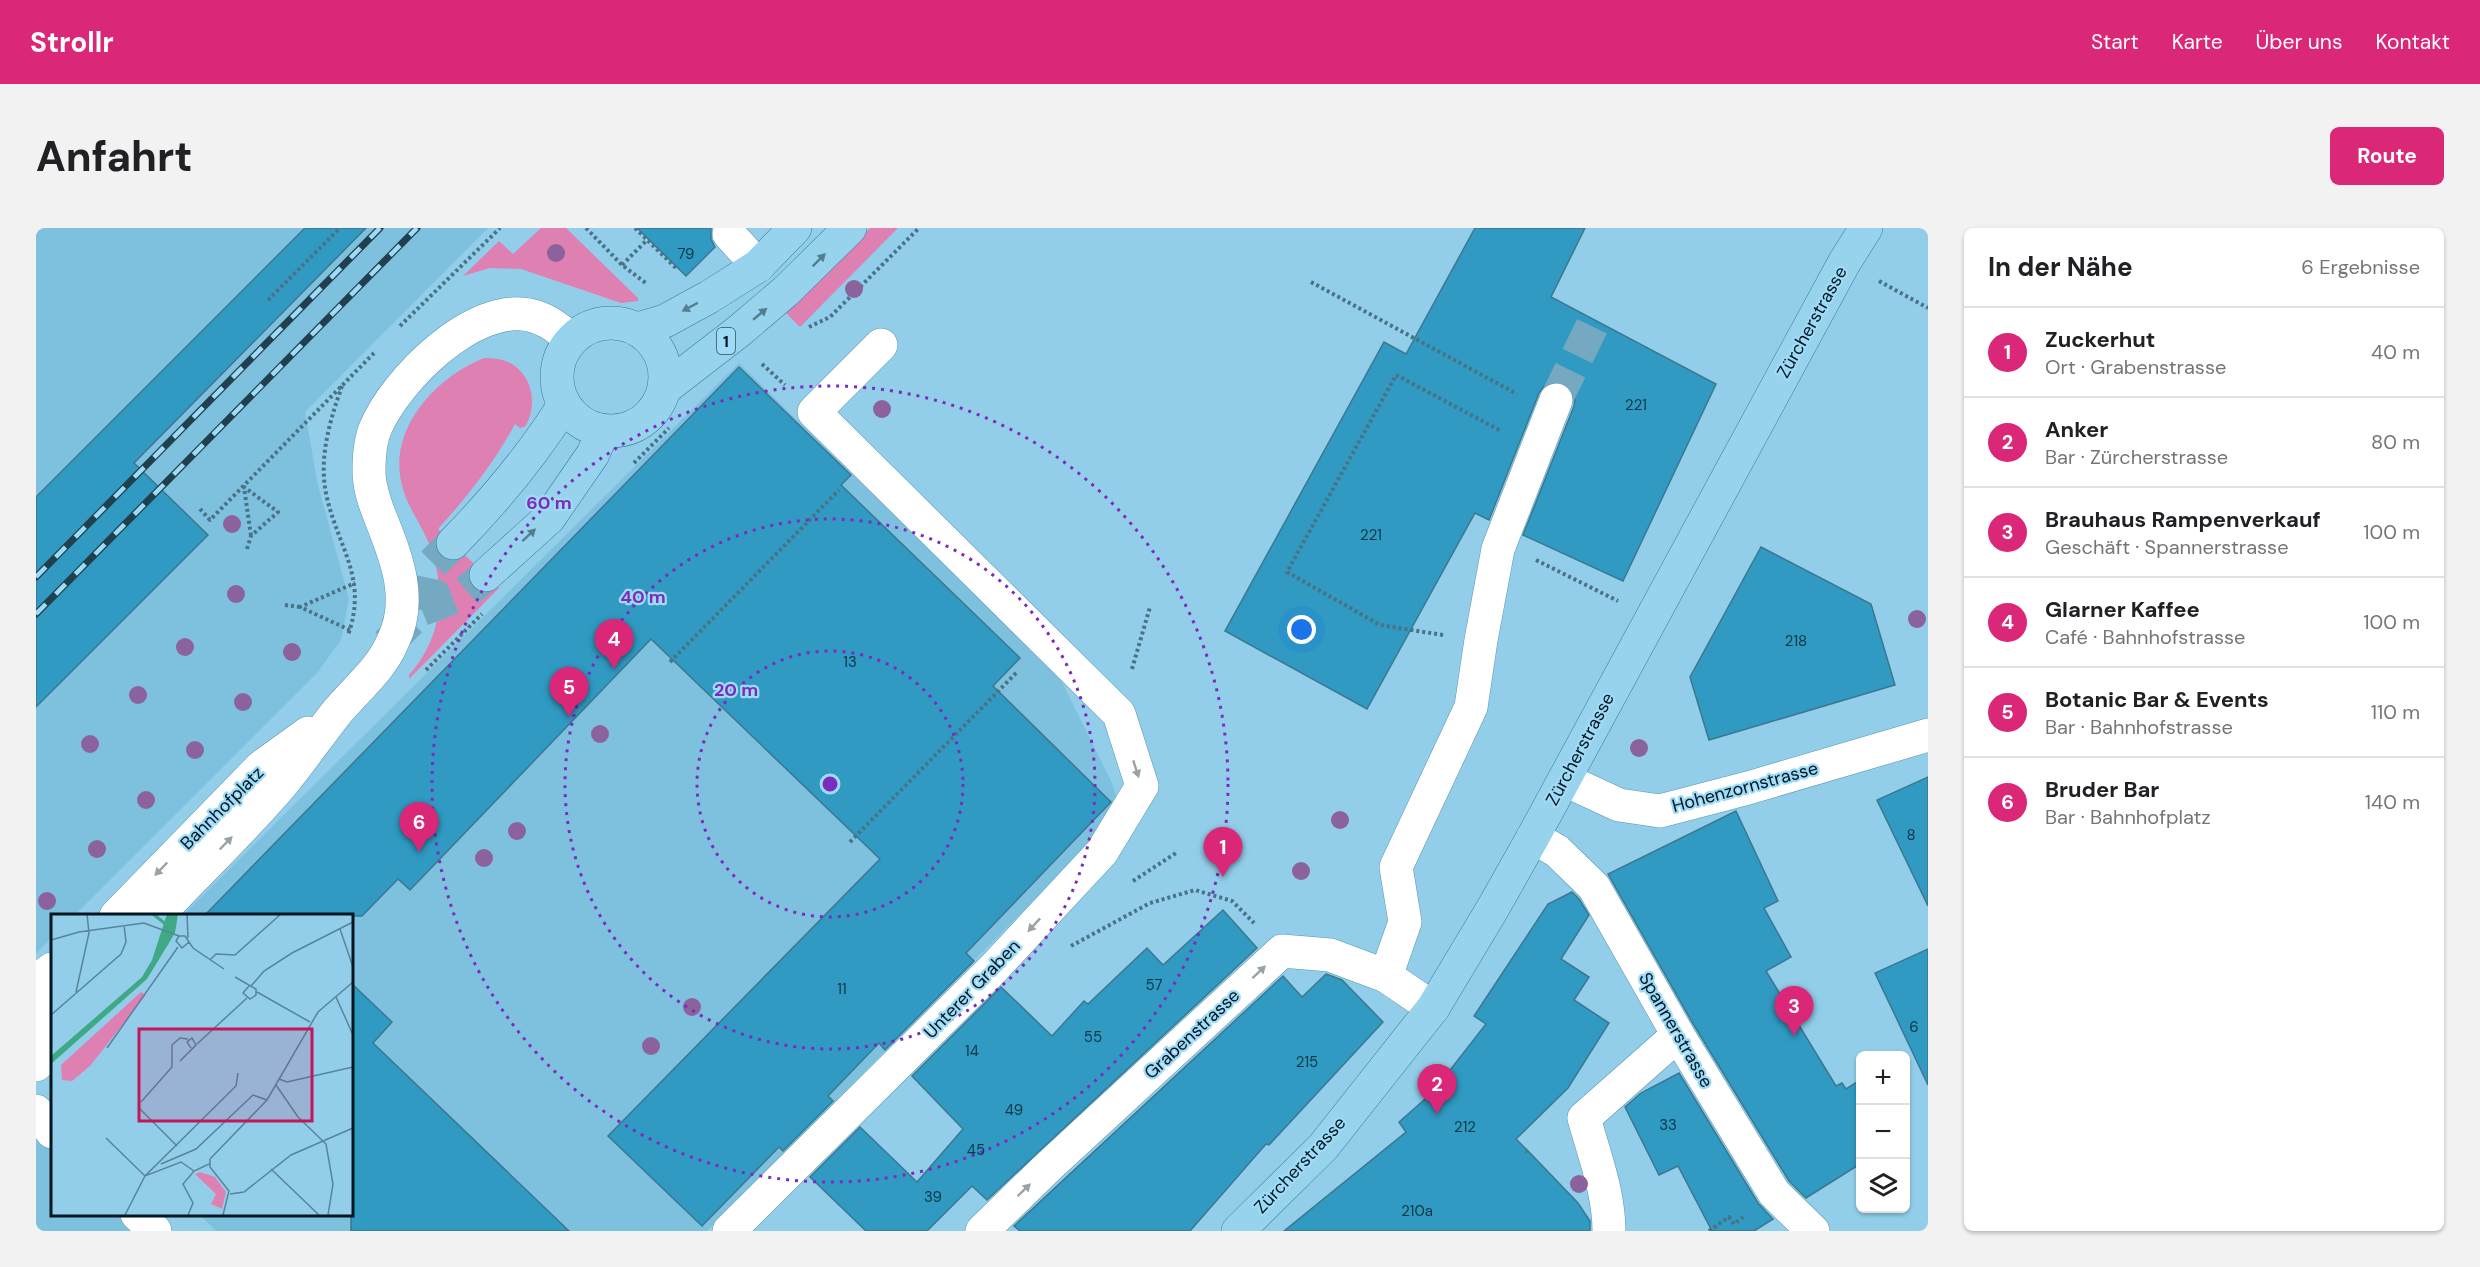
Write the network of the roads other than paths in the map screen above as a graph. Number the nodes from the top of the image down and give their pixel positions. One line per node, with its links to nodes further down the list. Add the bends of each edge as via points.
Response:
1 (795, 228): 5 (main road)
2 (850, 228): 9 (main road, 1, one-way to 2, via 786,291)
3 (1866, 228): 17 (main road, Zürcherstrasse)
4 (729, 234): 5 (street)
5 (758, 266): 6 (main road, one-way to 6, via 665,321)
6 (637, 329): 7 (main road, via 612,322 584,330); 9 (main road, via 651,340 660,355)
7 (571, 339): 11 (main road, via 556,372); 15 (street, Bahnhofplatz, via 547,320 527,314 505,314 486,320 466,329 424,363 393,398 376,426 369,473 376,506 398,562 402,615 386,655)
8 (881, 345): 34 (street, Unterer Graben, one-way to 34, via 814,412 1119,714 1142,786 1102,852 993,969)
9 (664, 389): 12 (main road, via 648,417 619,431)
10 (1556, 400): 22 (street, via 1500,542 1471,707 1396,867 1405,922)
11 (564, 405): 12 (main road, via 574,417); 13 (main road, via 536,449)
12 (603, 431): 14 (main road, one-way to 12, via 549,518)
13 (453, 543)
14 (486, 575)
15 (338, 711): 19 (street, Bahnhofplatz, one-way to 19, via 261,767); 20 (street, Bahnhofplatz, one-way to 15, via 281,785)
16 (1928, 735): 17 (street, Hohenzornstrasse, via 1659,811 1619,805)
17 (1565, 780): 18 (main road, Zürcherstrasse)
18 (1533, 837): 25 (main road, Zürcherstrasse); 28 (street, Spannerstrasse, via 1557,851 1594,887)
19 (118, 914)
20 (159, 914)
21 (51, 970): 23 (street)
22 (1386, 976): 25 (street); 35 (street, Grabenstrasse, one-way to 22, via 1282,951 1330,955)
23 (36, 981)
24 (36, 993): 26 (street, via 49,1010)
25 (1433, 1008): 36 (main road, Zürcherstrasse, via 1323,1147)
26 (51, 1020)
27 (51, 1034): 29 (street, via 43,1058)
28 (1678, 1035): 37 (street, via 1584,1118 1609,1217); 38 (street, Spannerstrasse, via 1774,1193)
29 (36, 1065)
30 (36, 1111): 31 (street)
31 (51, 1131)
32 (138, 1216): 33 (street)
33 (155, 1231)
34 (729, 1231)
35 (982, 1231)
36 (1238, 1231)
37 (1609, 1231)
38 (1814, 1231)

